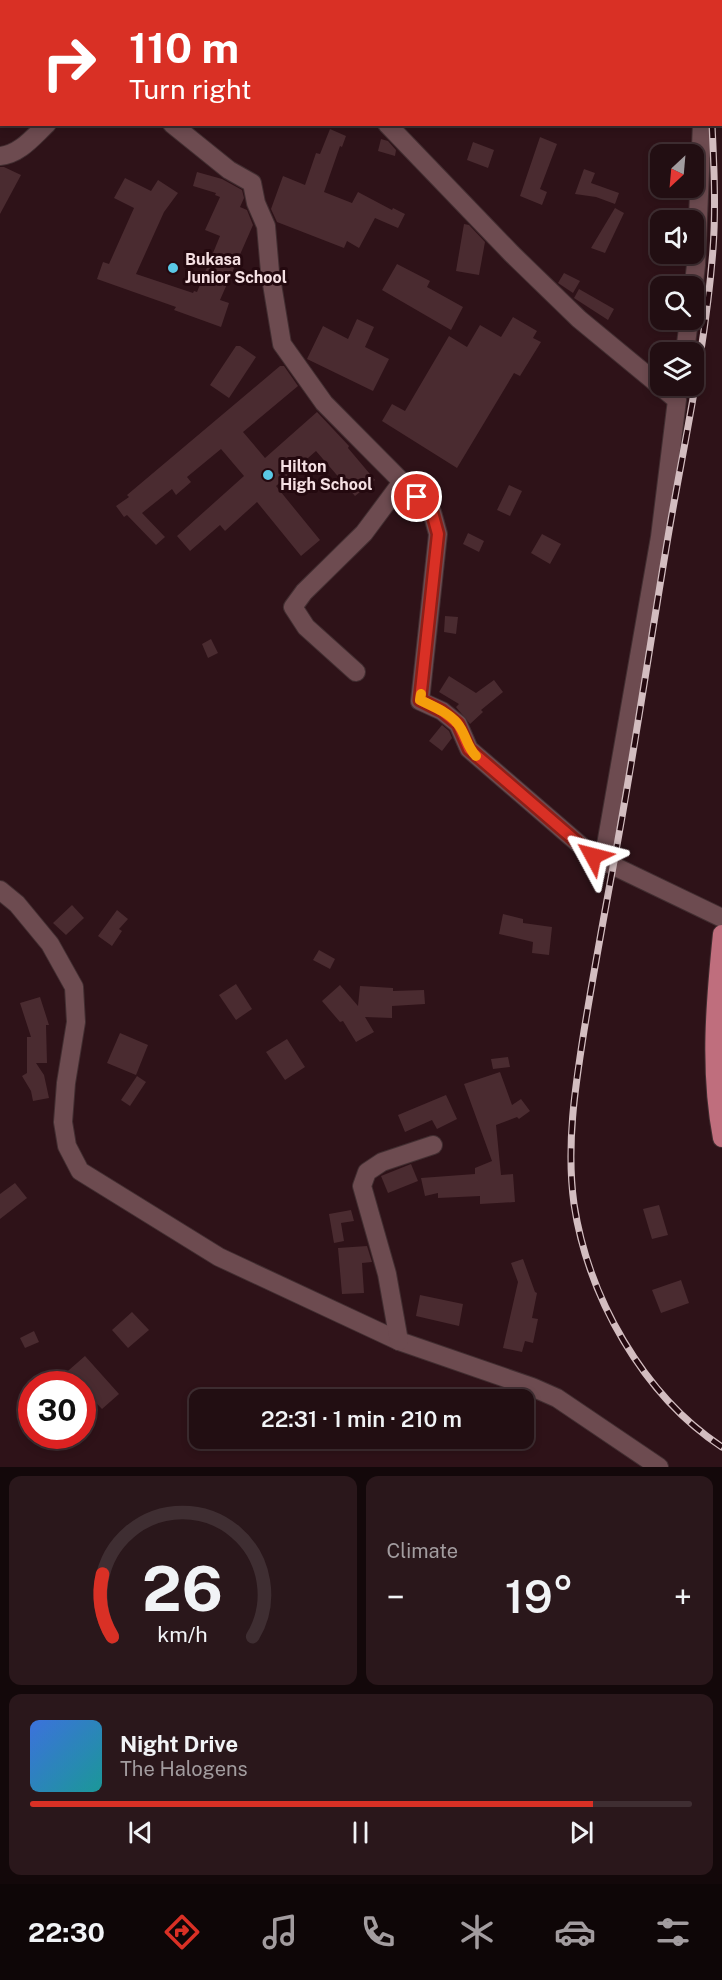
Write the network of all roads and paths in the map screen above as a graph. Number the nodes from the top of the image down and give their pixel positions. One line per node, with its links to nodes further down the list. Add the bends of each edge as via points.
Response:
1 (46, 126): 5 (street, via 22,147)
2 (174, 126): 9 (street, via 229,170 252,183 266,226 282,344 324,403)
3 (389, 126): 7 (street, via 579,319)
4 (702, 126): 6 (street)
5 (0, 156)
6 (695, 276)
7 (650, 372)
8 (678, 396): 11 (street, via 660,537)
9 (402, 482): 10 (street, via 364,533 293,607 306,627); 11 (street, via 432,512 438,534 420,700 458,724 469,749 576,844)
10 (356, 672)
11 (603, 862): 13 (street)
12 (0, 890): 17 (street, via 50,944 74,987 76,1022 63,1122 68,1146 80,1171 219,1257)
13 (722, 918)
14 (722, 934): 15 (main road, via 714,1015 715,1101)
15 (722, 1138)
16 (433, 1145): 17 (street, via 382,1162 367,1172 362,1186 387,1274)
17 (399, 1341): 18 (street, via 556,1398)
18 (659, 1467)

